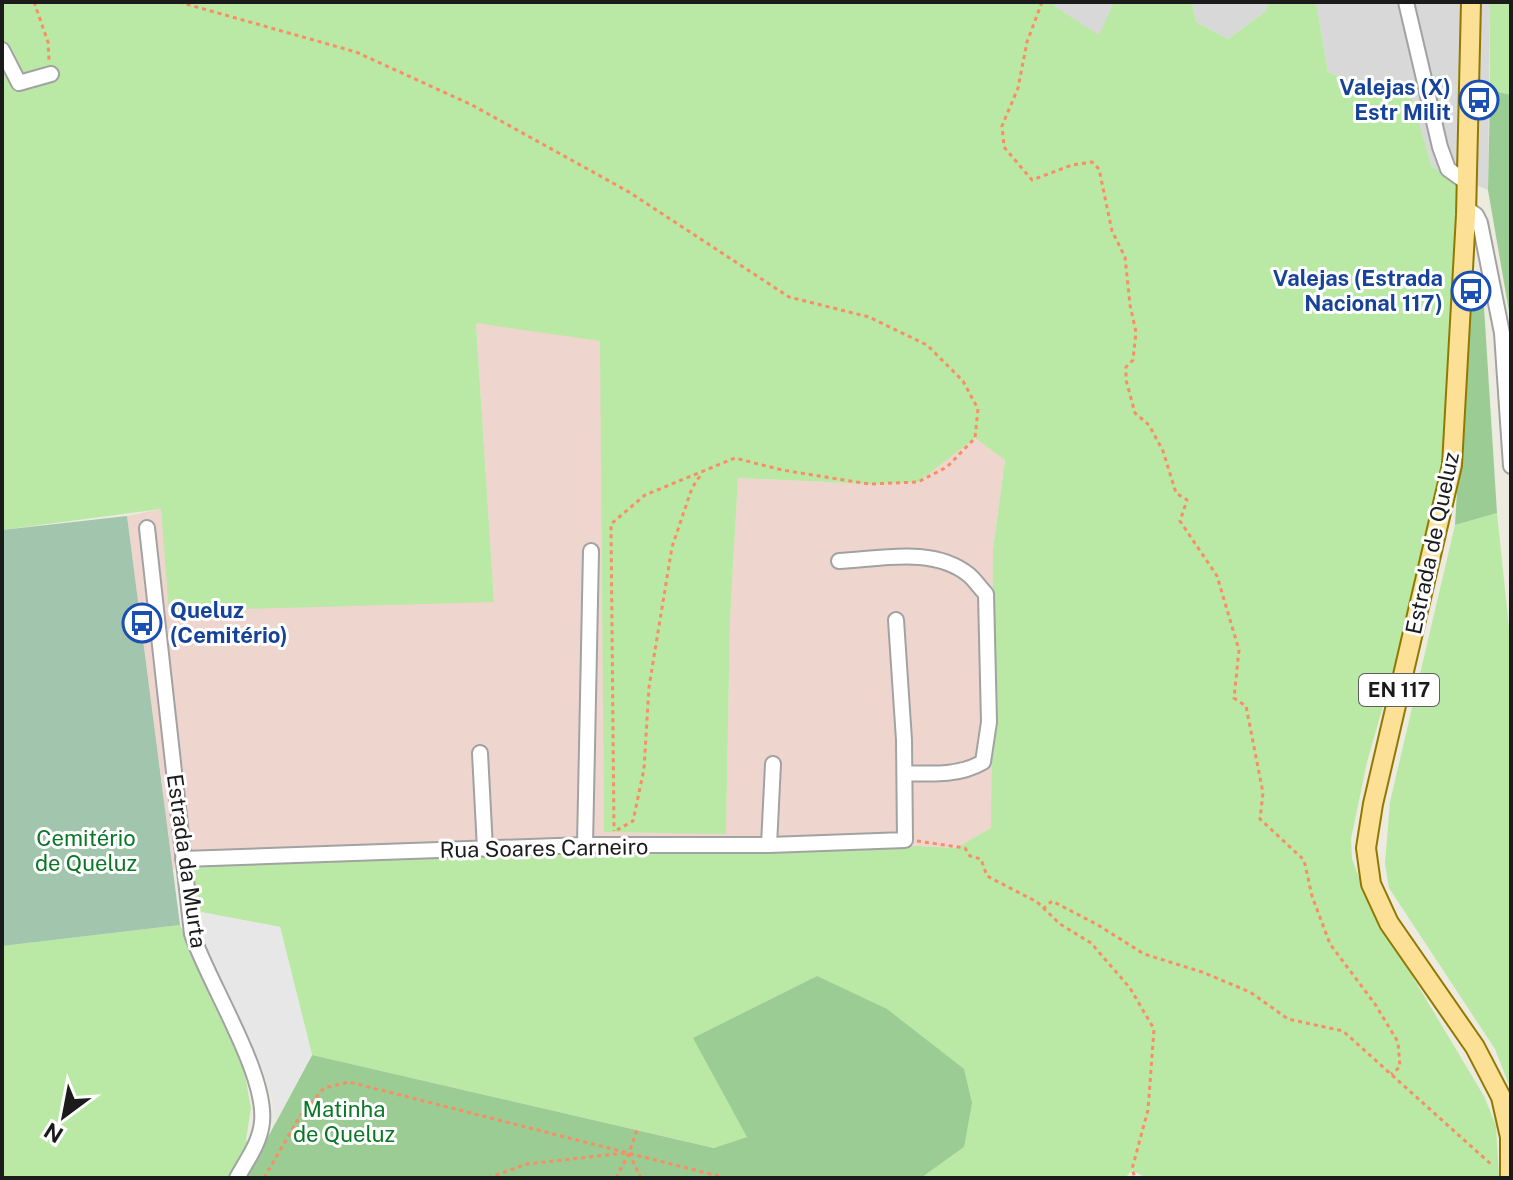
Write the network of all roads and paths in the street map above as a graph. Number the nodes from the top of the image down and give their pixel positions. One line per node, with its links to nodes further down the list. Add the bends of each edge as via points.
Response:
1 (36, 2): 7 (path)
2 (179, 2): 11 (path, via 356,52 472,105 629,192 789,297 869,317 927,345 963,381 978,409 975,438 947,467 918,482 869,484 735,458)
3 (1042, 2): 25 (path, via 1002,126 1004,147 1032,180 1072,165 1092,162 1099,169 1112,231 1125,257 1136,332 1126,380 1135,413 1149,425 1176,493 1187,500 1180,521 1217,576 1239,650 1234,698 1246,706 1263,793 1260,819 1304,860 1330,944 1398,1042 1400,1067)
4 (1406, 2): 8 (street, via 1440,147 1448,169)
5 (1471, 2): 8 (main road, Estrada de Queluz / EN 117)
6 (2, 50): 7 (street, via 19,83)
7 (51, 74)
8 (1466, 182): 9 (main road, Estrada de Queluz / EN 117)
9 (1466, 208): 10 (street, via 1476,215 1483,234 1502,333); 27 (main road, Estrada de Queluz / EN 117, via 1452,465 1366,848 1371,884 1389,923 1475,1047 1501,1097)
10 (1511, 466)
11 (704, 471): 11 (path, via 692,488 672,547 633,821 614,832 611,524 645,495)
12 (147, 528): 23 (street, Estrada da Murta)
13 (591, 551): 20 (street)
14 (839, 561): 18 (street, via 925,557 968,575 986,594 989,722 983,762 970,770)
15 (896, 620): 18 (street)
16 (480, 753): 22 (street)
17 (773, 764): 21 (street)
18 (905, 773): 19 (street)
19 (905, 840): 21 (street, Rua Soares Carneiro); 24 (path, via 965,848 981,859 987,876)
20 (585, 845): 21 (street, Rua Soares Carneiro); 22 (street, Rua Soares Carneiro)
21 (769, 845)
22 (485, 849): 23 (street, Rua Soares Carneiro)
23 (183, 859): 30 (street, Estrada da Murta, via 192,934 259,1088 258,1141)
24 (1043, 909): 25 (path, via 1052,901 1144,954 1250,992 1288,1019 1343,1031); 36 (path, via 1091,943 1130,988 1154,1029 1148,1110 1132,1169)
25 (1391, 1074): 29 (path)
26 (637, 1130): 28 (path)
27 (1510, 1137): 29 (main road, EN 117)
28 (629, 1153): 31 (path, via 349,1082 324,1088 300,1116); 32 (path, via 527,1164); 33 (path); 34 (path); 35 (path)
29 (1502, 1173)
30 (237, 1178)
31 (264, 1178)
32 (488, 1178)
33 (616, 1178)
34 (641, 1178)
35 (726, 1178)
36 (1135, 1178)

